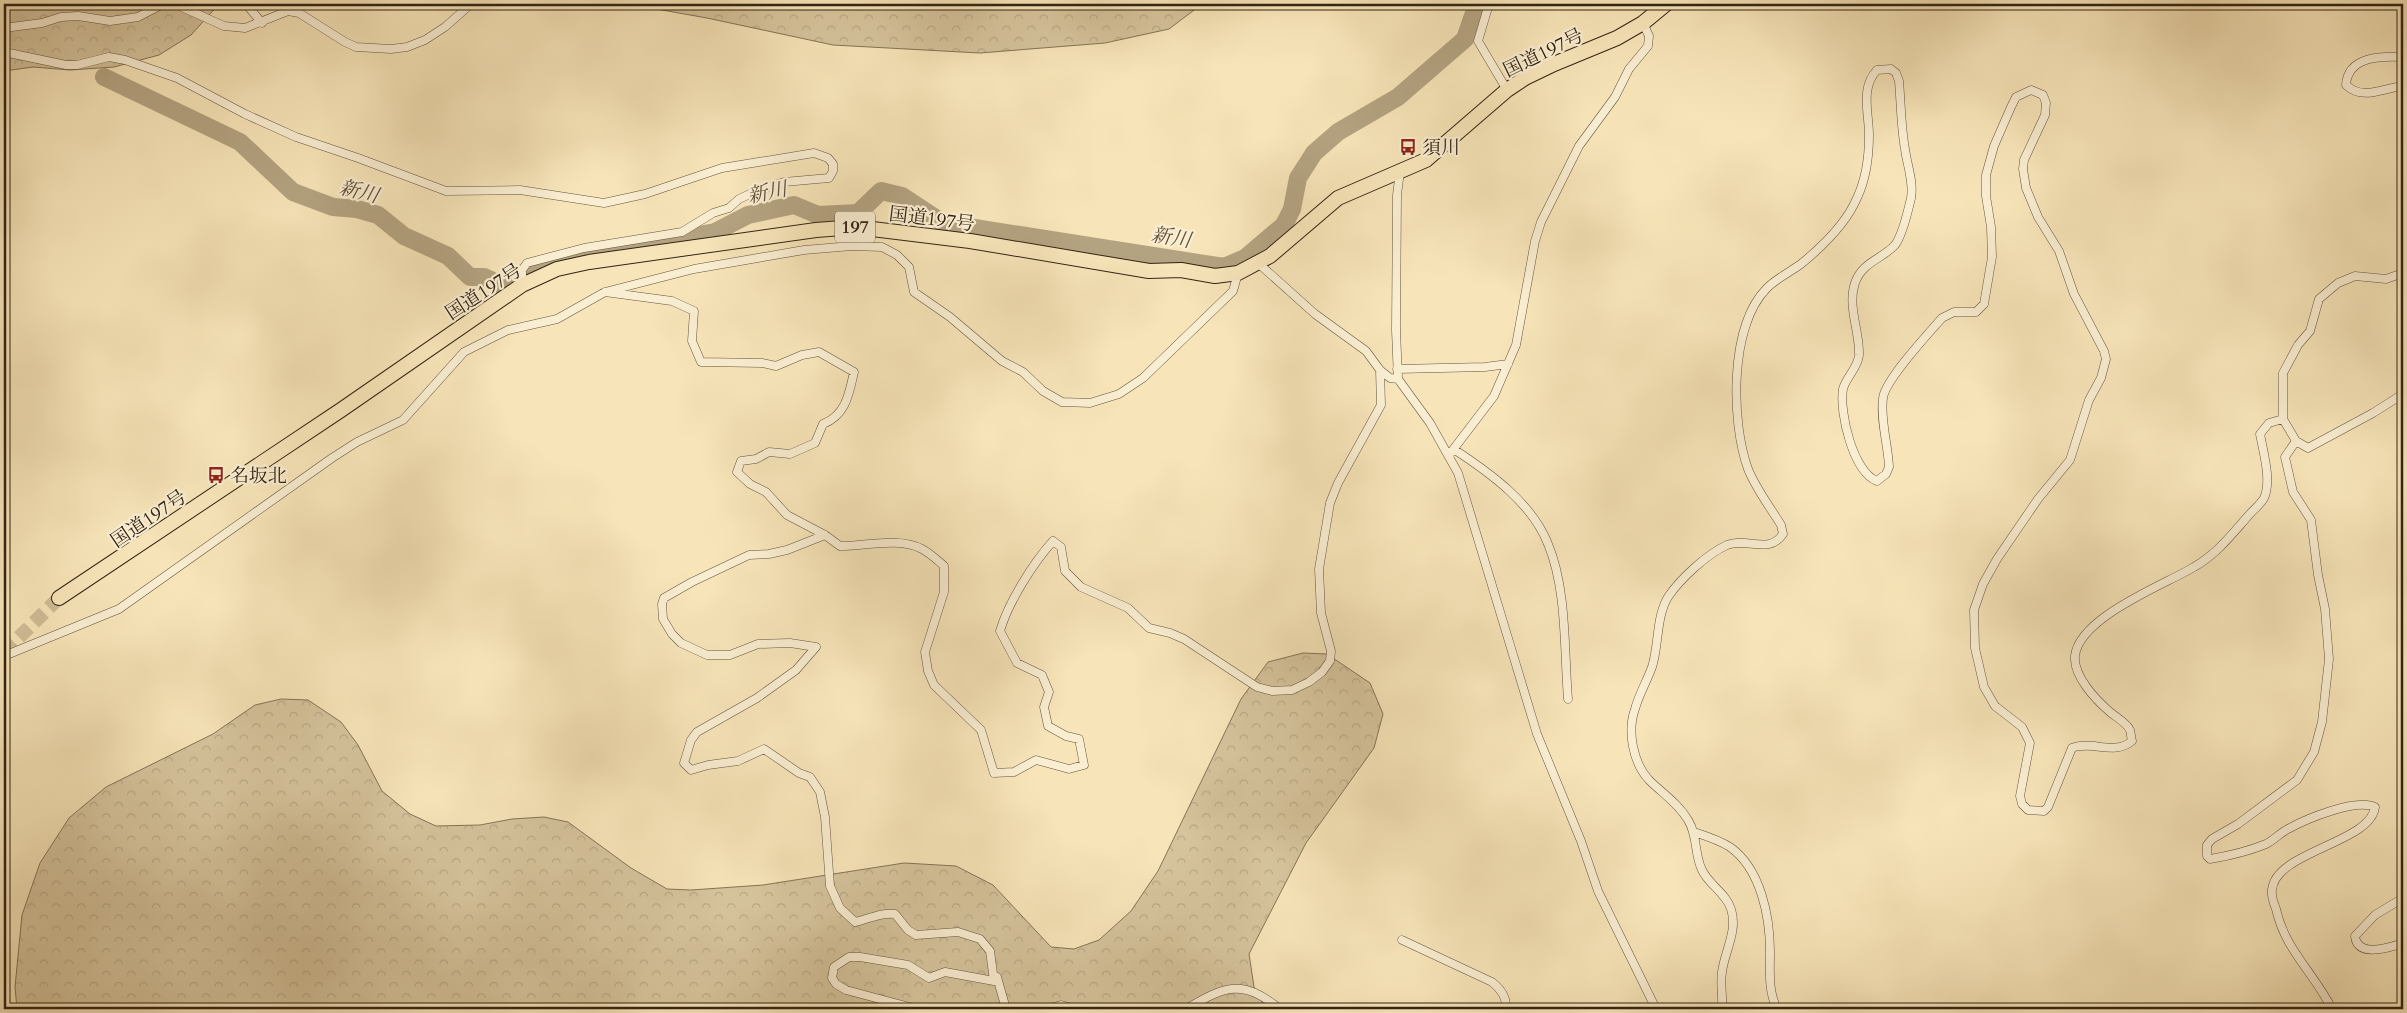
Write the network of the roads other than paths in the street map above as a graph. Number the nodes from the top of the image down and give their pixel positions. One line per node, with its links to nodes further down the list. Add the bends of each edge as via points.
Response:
1 (163, 4): 9 (street, via 138,17 119,20 70,16)
2 (175, 4): 7 (street, via 224,26 245,28)
3 (246, 4): 7 (street)
4 (471, 4): 7 (street, via 425,40 391,49 350,44 299,13 288,11)
5 (1489, 4): 13 (street, via 1478,41)
6 (1666, 4): 8 (highway, 国道197号 / 197)
7 (262, 23)
8 (1643, 23): 13 (highway, 国道197号 / 197, via 1617,38 1554,64); 22 (street, via 1650,36 1648,46 1629,69 1615,97 1579,146 1541,222 1516,345)
9 (4, 28)
10 (4, 52): 15 (street, via 66,65 109,57 125,60 177,78 296,138 446,192 520,190 604,203 645,194 722,168 784,156 814,153 834,164 829,178 784,182 752,193)
11 (2403, 57): 12 (street, via 2366,60 2350,72 2346,85 2361,94)
12 (2403, 86)
13 (1507, 90): 14 (highway, 国道197号 / 197, via 1426,160)
14 (1400, 170): 17 (highway, 国道197号 / 197, via 1338,198); 23 (street, via 1397,195)
15 (682, 232): 16 (street); 20 (street, via 584,248 526,264 522,270)
16 (686, 248): 18 (highway, 国道197号 / 197, via 856,227 970,241 1149,271 1181,270 1215,276); 20 (highway, 国道197号 / 197, via 589,262 557,270)
17 (1258, 263): 18 (highway, 国道197号 / 197); 24 (street, via 1315,314 1366,351)
18 (1238, 273): 21 (street, via 1233,291 1144,378 1119,394 1090,403 1062,402 1043,392 1023,372 1002,361 950,317 914,292 909,267 882,247 804,250 694,269)
19 (2403, 273): 27 (street, via 2386,278 2355,276 2338,283 2319,299 2310,331 2298,345 2283,373)
20 (522, 285): 31 (highway, 国道197号 / 197)
21 (605, 292): 30 (street, via 672,301 694,312 692,341 701,362 776,366 819,352 854,372 848,398 835,419 823,424 815,443 790,454 769,452 756,459 742,461 736,472 766,492 788,514); 32 (street, via 556,319 508,330 464,352 402,420 332,458 119,609)
22 (1508, 364): 23 (street); 29 (street, via 1494,396)
23 (1397, 369): 25 (street)
24 (1380, 370): 25 (street, via 1390,378); 30 (street, via 1382,406 1338,483 1330,504 1319,568 1321,613 1331,652 1330,661 1309,682 1292,690 1272,691 1257,687 1184,639 1149,628 1128,608 1081,587 1065,571 1061,546 1053,541 1038,559 1000,631 1018,663 1042,675 1048,692 1044,707 1048,726 1079,739 1084,765 1069,769 1036,760 1014,772 994,773 981,730 934,685 928,671 925,652 944,592 944,566 916,546 840,546)
25 (1398, 379): 29 (street)
26 (2403, 394): 28 (street, via 2308,448)
27 (2283, 419): 28 (street); 34 (street, via 2269,423 2260,434 2267,473 2264,497 2224,544 2194,568 2120,606 2094,626 2080,643 2075,655 2076,667 2084,683 2129,729 2132,741 2117,748 2079,745 2072,748 2048,807 2044,811 2028,810 2020,796 2030,743 2022,728 1995,706 1984,687 1975,648 1974,610 1997,559 2038,499 2070,460 2089,400 2105,368 2104,351 2074,294 2059,251 2038,217 2026,188 2024,160 2046,109 2043,95 2031,90 2016,98 2011,107 1986,175 1992,257 1984,304 1976,312 1954,312 1942,318 1887,383 1882,410 1889,467 1877,481 1864,472 1848,436 1842,398 1846,381 1859,357 1853,292 1858,276 1868,263 1898,240 1911,190 1899,81 1891,68 1877,70 1871,76 1866,96 1869,135 1866,169 1858,197 1820,247 1758,298 1745,322 1741,340 1738,406 1743,451 1749,470 1783,534 1772,544 1763,546 1742,543 1726,546 1682,581 1665,603 1652,666 1634,710 1633,738 1637,764 1648,780 1682,812)
28 (2296, 441): 49 (street, via 2285,457 2292,492 2310,520 2325,608 2329,659 2320,731 2314,752 2297,780 2238,824 2212,839 2207,846 2207,856 2210,859 2224,857 2266,843 2308,819 2342,808 2369,804 2375,807 2370,818 2352,833 2281,871 2272,890 2280,930)
29 (1452, 452): 33 (street, via 1507,489 1523,505 1548,542 1556,564); 46 (street, via 1537,734 1598,892)
30 (825, 535): 38 (street, via 787,550 749,555 664,598 663,619 672,634 686,646 706,654 730,655 758,644 790,643 816,647 796,670 757,698 698,732 691,740 684,763 692,770 738,762 764,749 810,777 820,792 830,886 840,908 855,922 884,912 896,914 916,935 958,932 974,936 990,951)
31 (60, 598)
32 (4, 656)
33 (1568, 699)
34 (1694, 832): 47 (street, via 1702,870 1729,902 1734,919 1722,969); 48 (street, via 1730,847 1758,881 1769,940 1770,984)
35 (2403, 898): 37 (street, via 2375,914 2355,936 2360,948 2371,950)
36 (1402, 940): 45 (street, via 1492,982 1506,999)
37 (2403, 943)
38 (994, 981): 39 (street, via 945,972 929,978 908,965 860,957 849,957 834,967 832,978 846,990); 40 (street, via 998,977)
39 (918, 1009)
40 (1006, 1009)
41 (1046, 1009): 42 (street, via 1061,1005)
42 (1075, 1009)
43 (1186, 1009): 44 (street, via 1230,988 1264,996)
44 (1280, 1009)
45 (1506, 1009)
46 (1656, 1009)
47 (1722, 1009)
48 (1777, 1009)
49 (2332, 1009)

